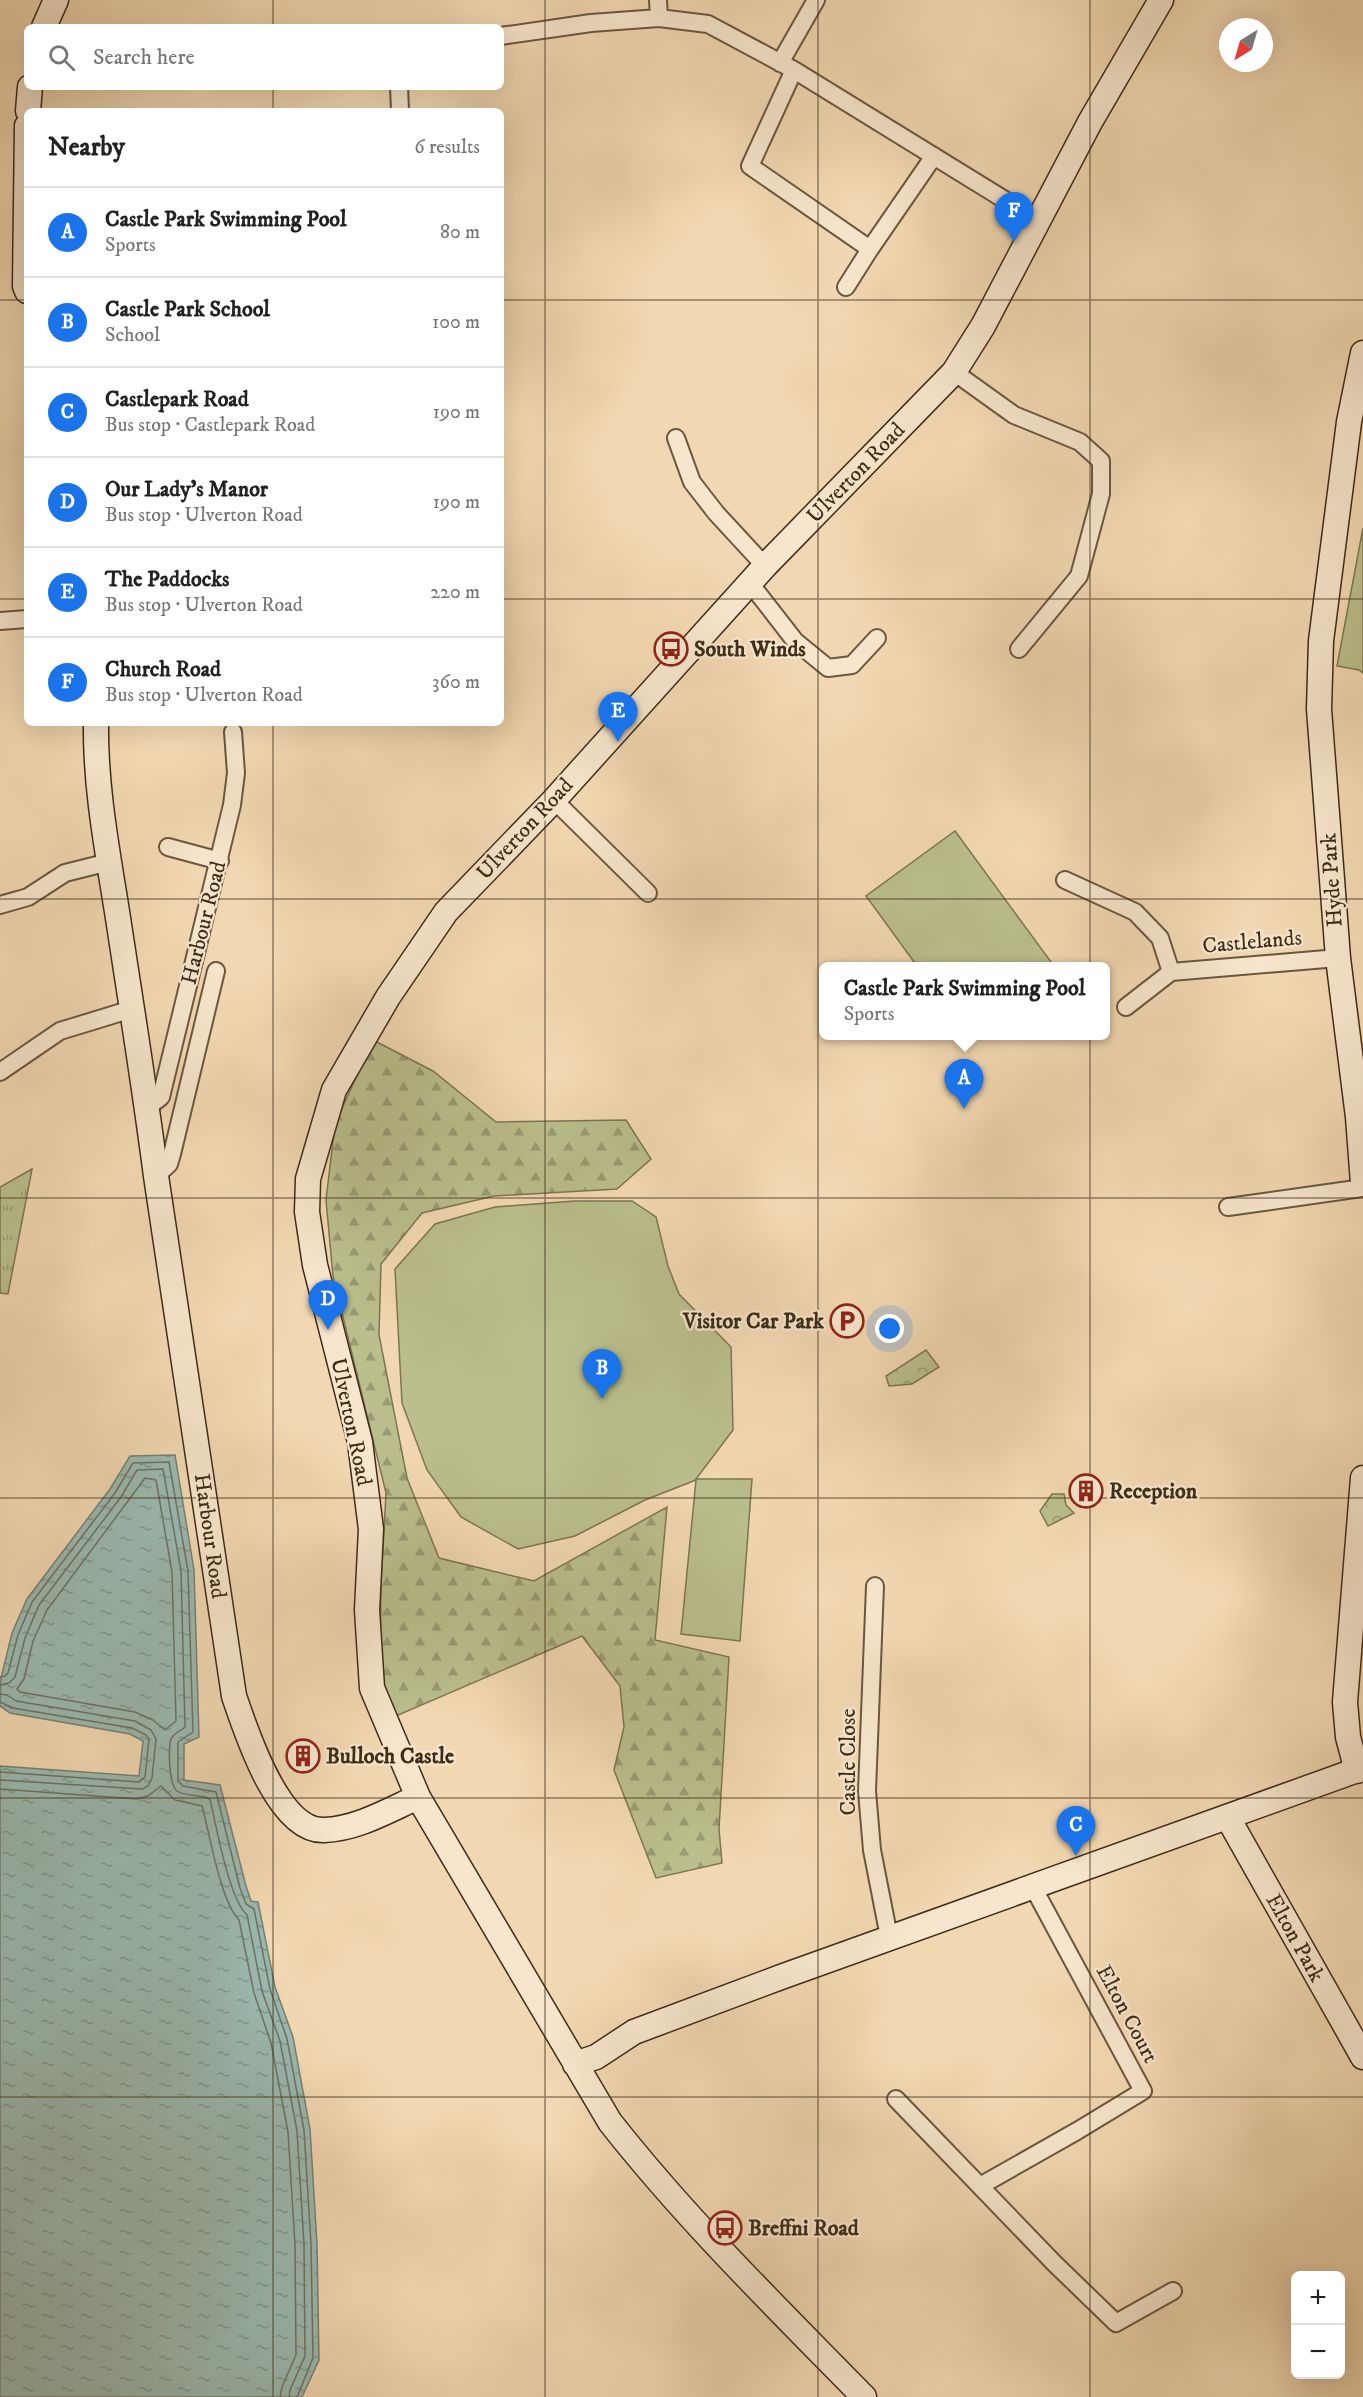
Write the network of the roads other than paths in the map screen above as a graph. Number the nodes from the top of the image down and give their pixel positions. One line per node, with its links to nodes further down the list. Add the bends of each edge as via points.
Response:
1 (56, 0): 6 (street)
2 (658, 0): 5 (street)
3 (816, 0): 8 (street)
4 (1161, 0): 14 (street, Ulverton Road)
5 (659, 18): 7 (street); 8 (street, via 708,24)
6 (45, 24)
7 (504, 36)
8 (787, 66): 13 (street); 15 (street, via 750,166)
9 (30, 90): 11 (street)
10 (399, 90): 12 (street)
11 (28, 108)
12 (400, 108)
13 (934, 156): 14 (street); 15 (street)
14 (1039, 220): 18 (street, Ulverton Road)
15 (870, 249): 16 (street)
16 (846, 287)
17 (1363, 353): 34 (street, Hyde Park, via 1349,422 1321,641 1319,709)
18 (954, 372): 20 (street, Ulverton Road); 24 (street, via 1014,415 1080,442 1101,461 1101,494 1079,576)
19 (676, 438): 20 (street, via 692,482)
20 (758, 574): 23 (street, via 795,641 828,668 852,665); 27 (street, Ulverton Road)
21 (24, 619): 22 (street)
22 (0, 621)
23 (877, 638)
24 (1019, 649)
25 (96, 726): 30 (street, Harbour Road)
26 (233, 732): 29 (street, Harbour Road, via 236,773)
27 (554, 800): 32 (street); 49 (street, Ulverton Road, via 446,912 388,997 334,1090 308,1179 307,1212 315,1265 360,1442 371,1529 367,1611 372,1688)
28 (168, 847): 29 (street)
29 (220, 861): 40 (street, Harbour Road, via 161,1097)
30 (109, 862): 33 (street, via 64,873 28,897); 38 (street, Harbour Road)
31 (1065, 880): 36 (street, via 1135,912 1160,938)
32 (648, 893)
33 (0, 905)
34 (1338, 958): 36 (street, Castlelands); 41 (street, Hyde Park)
35 (216, 971): 42 (street, via 172,1154 169,1164)
36 (1171, 972): 37 (street)
37 (1126, 1006)
38 (132, 1009): 39 (street, via 60,1031); 40 (street, Harbour Road)
39 (0, 1072)
40 (148, 1107): 42 (street, Harbour Road)
41 (1360, 1117): 43 (street, Hyde Park)
42 (156, 1176): 49 (street, Harbour Road, via 234,1696 255,1759 291,1817 322,1831 362,1822)
43 (1363, 1183)
44 (1363, 1188): 45 (street)
45 (1228, 1207)
46 (1363, 1478): 48 (street, via 1345,1702 1348,1737)
47 (875, 1586): 52 (street, Castle Close, via 867,1791 872,1850)
48 (1360, 1769): 50 (street)
49 (418, 1797): 54 (street)
50 (1228, 1818): 51 (street); 53 (street, Elton Park)
51 (1033, 1887): 52 (street); 56 (street, Elton Court, via 1143,2091)
52 (889, 1937): 54 (street, via 634,2032 596,2057)
53 (1363, 2057)
54 (575, 2064): 58 (street, via 610,2122 639,2160)
55 (896, 2099): 56 (street)
56 (980, 2186): 57 (street, via 1116,2323)
57 (1173, 2290)
58 (864, 2397)

